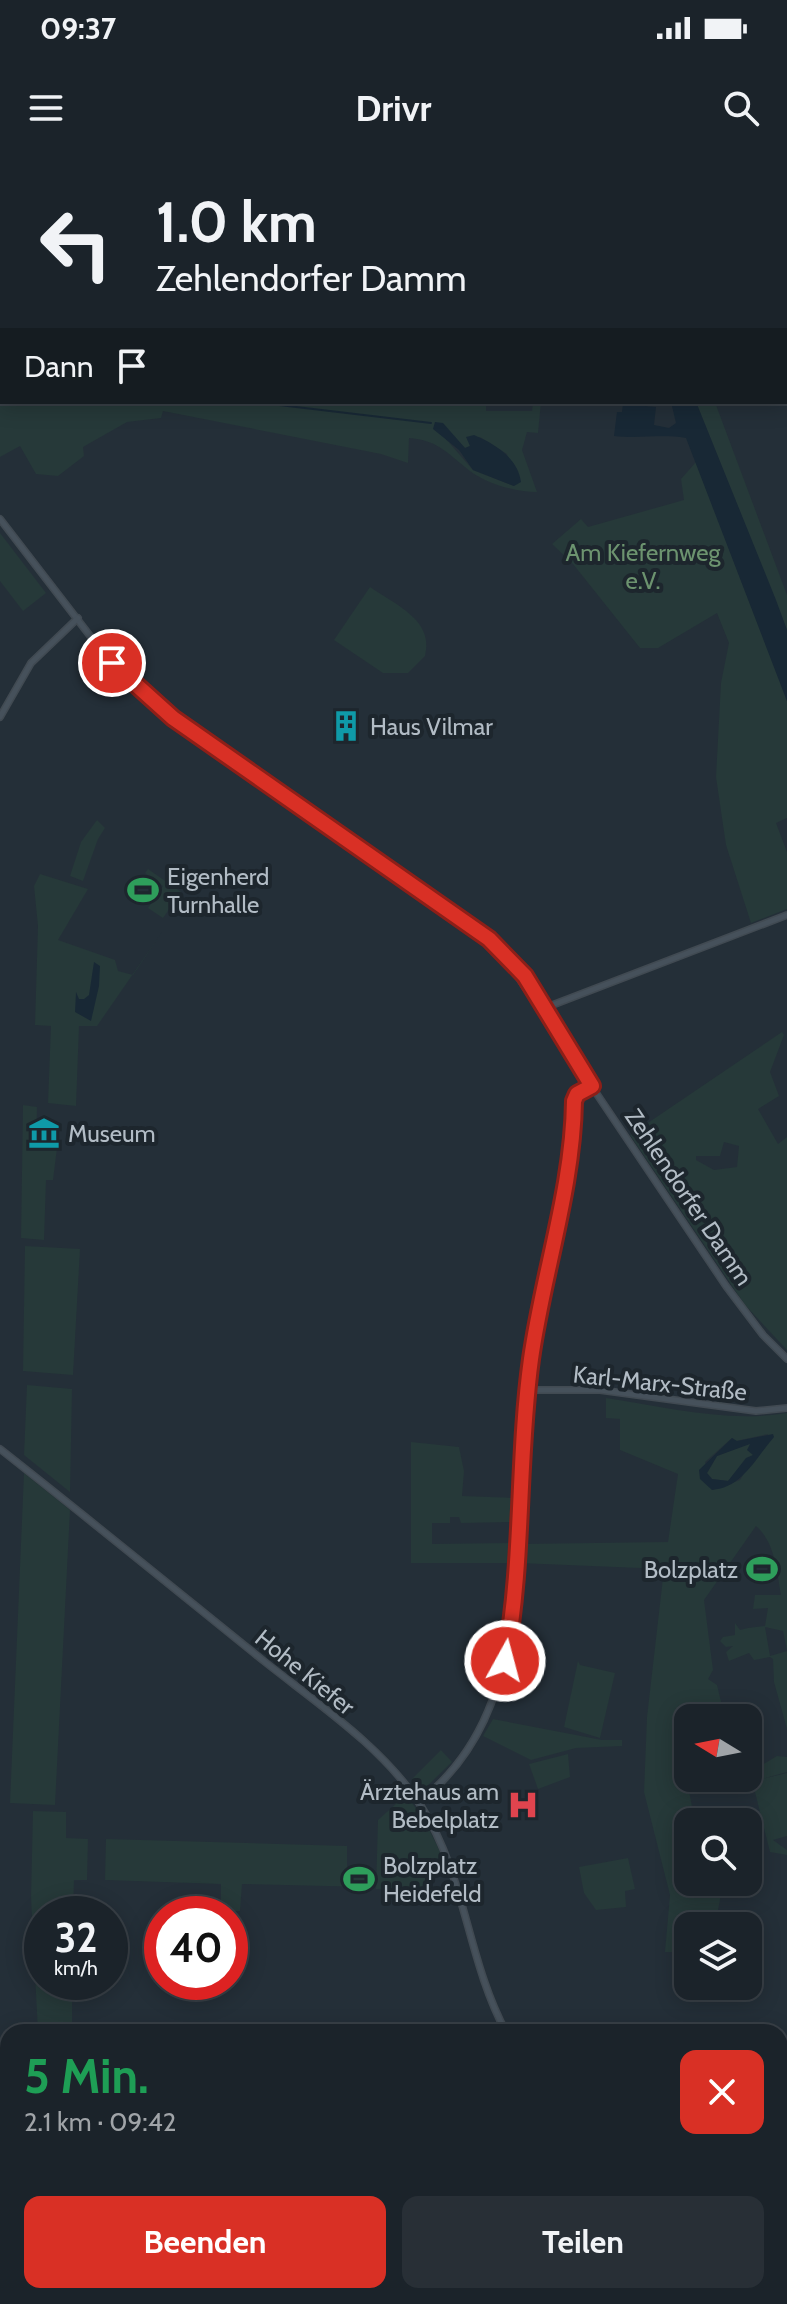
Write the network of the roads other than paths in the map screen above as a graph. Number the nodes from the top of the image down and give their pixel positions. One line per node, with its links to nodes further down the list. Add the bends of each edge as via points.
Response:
1 (0, 519): 2 (street, Zehlendorfer Damm)
2 (78, 618): 3 (street, via 31,663); 6 (street, Zehlendorfer Damm, via 123,676 151,701 475,927 514,968)
3 (0, 717)
4 (787, 915): 5 (street)
5 (551, 1006): 6 (street); 7 (street, via 551,1017)
6 (542, 1009): 7 (street, Zehlendorfer Damm)
7 (571, 1054): 8 (street, Zehlendorfer Damm)
8 (592, 1086): 9 (street, Zehlendorfer Damm, via 726,1286); 10 (street, via 574,1101 572,1147)
9 (787, 1359)
10 (528, 1390): 11 (street, Karl-Marx-Straße, via 611,1391 756,1411); 13 (street, via 515,1599 504,1668 487,1718 452,1770)
11 (787, 1408)
12 (0, 1449): 13 (street, Hohe Kiefer, via 330,1714)
13 (419, 1802): 14 (street, Hohe Kiefer, via 446,1854 482,1978)
14 (502, 2024)

